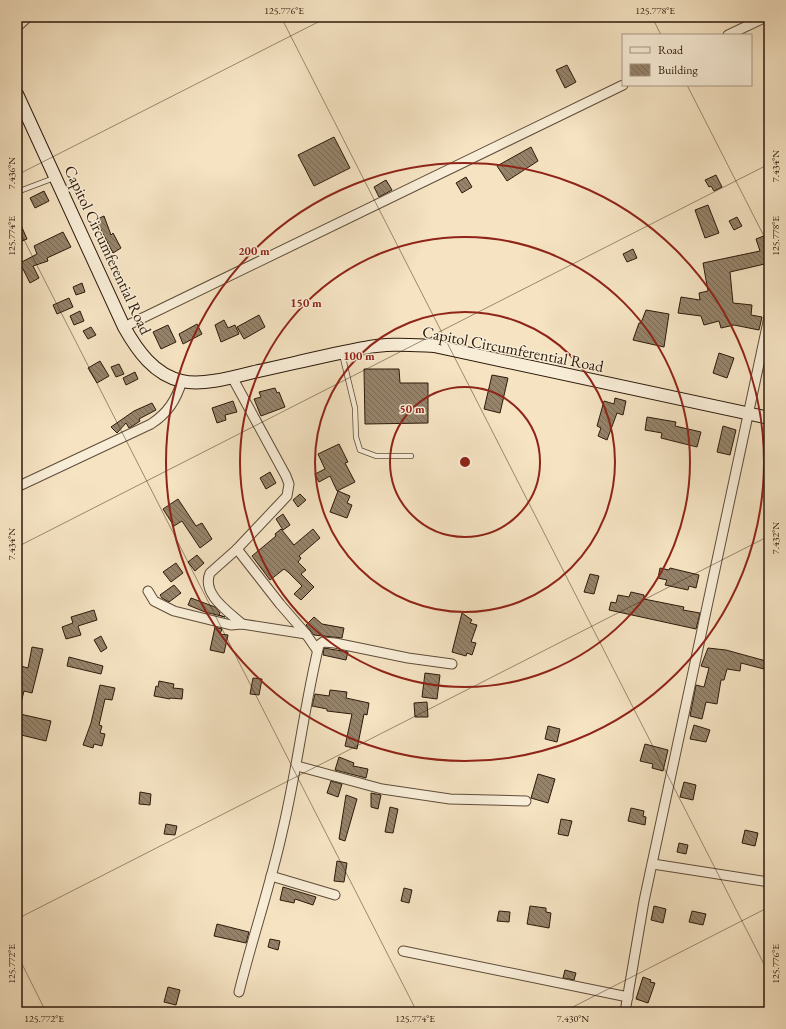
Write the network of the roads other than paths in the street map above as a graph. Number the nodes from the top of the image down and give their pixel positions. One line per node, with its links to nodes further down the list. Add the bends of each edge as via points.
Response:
1 (28, 17): 3 (street)
2 (766, 17): 4 (street)
3 (17, 27)
4 (730, 34)
5 (622, 86): 10 (street)
6 (17, 94): 7 (main road, Capitol Circumferential Road)
7 (55, 177): 8 (lane); 10 (main road, Capitol Circumferential Road)
8 (17, 192)
9 (769, 317): 14 (street)
10 (124, 327): 13 (main road, Capitol Circumferential Road, via 147,361)
11 (341, 353): 12 (main road, Capitol Circumferential Road); 14 (main road, Capitol Circumferential Road, via 366,347 434,346); 16 (lane, via 355,408 356,437 360,450 376,456)
12 (232, 377): 13 (main road, Capitol Circumferential Road, via 202,382); 18 (street, via 286,476 289,490 287,496)
13 (182, 381): 17 (street, via 178,394 167,412 151,424)
14 (749, 414): 15 (main road, Capitol Circumferential Road); 26 (street)
15 (769, 418)
16 (411, 456)
17 (17, 487)
18 (237, 549): 20 (street, via 210,573 207,586 212,595); 21 (street)
19 (148, 591): 20 (street, via 154,601 174,611 231,625)
20 (242, 624): 21 (street)
21 (306, 634): 22 (street)
22 (317, 650): 23 (street, via 319,644 326,642); 24 (street)
23 (452, 664)
24 (296, 766): 25 (street, via 382,789 450,799); 27 (street)
25 (526, 801)
26 (653, 864): 28 (street); 32 (street, via 644,901)
27 (271, 876): 29 (street); 31 (street)
28 (769, 882)
29 (335, 895)
30 (403, 951): 32 (street)
31 (239, 992)
32 (628, 997): 33 (street)
33 (625, 1012)

